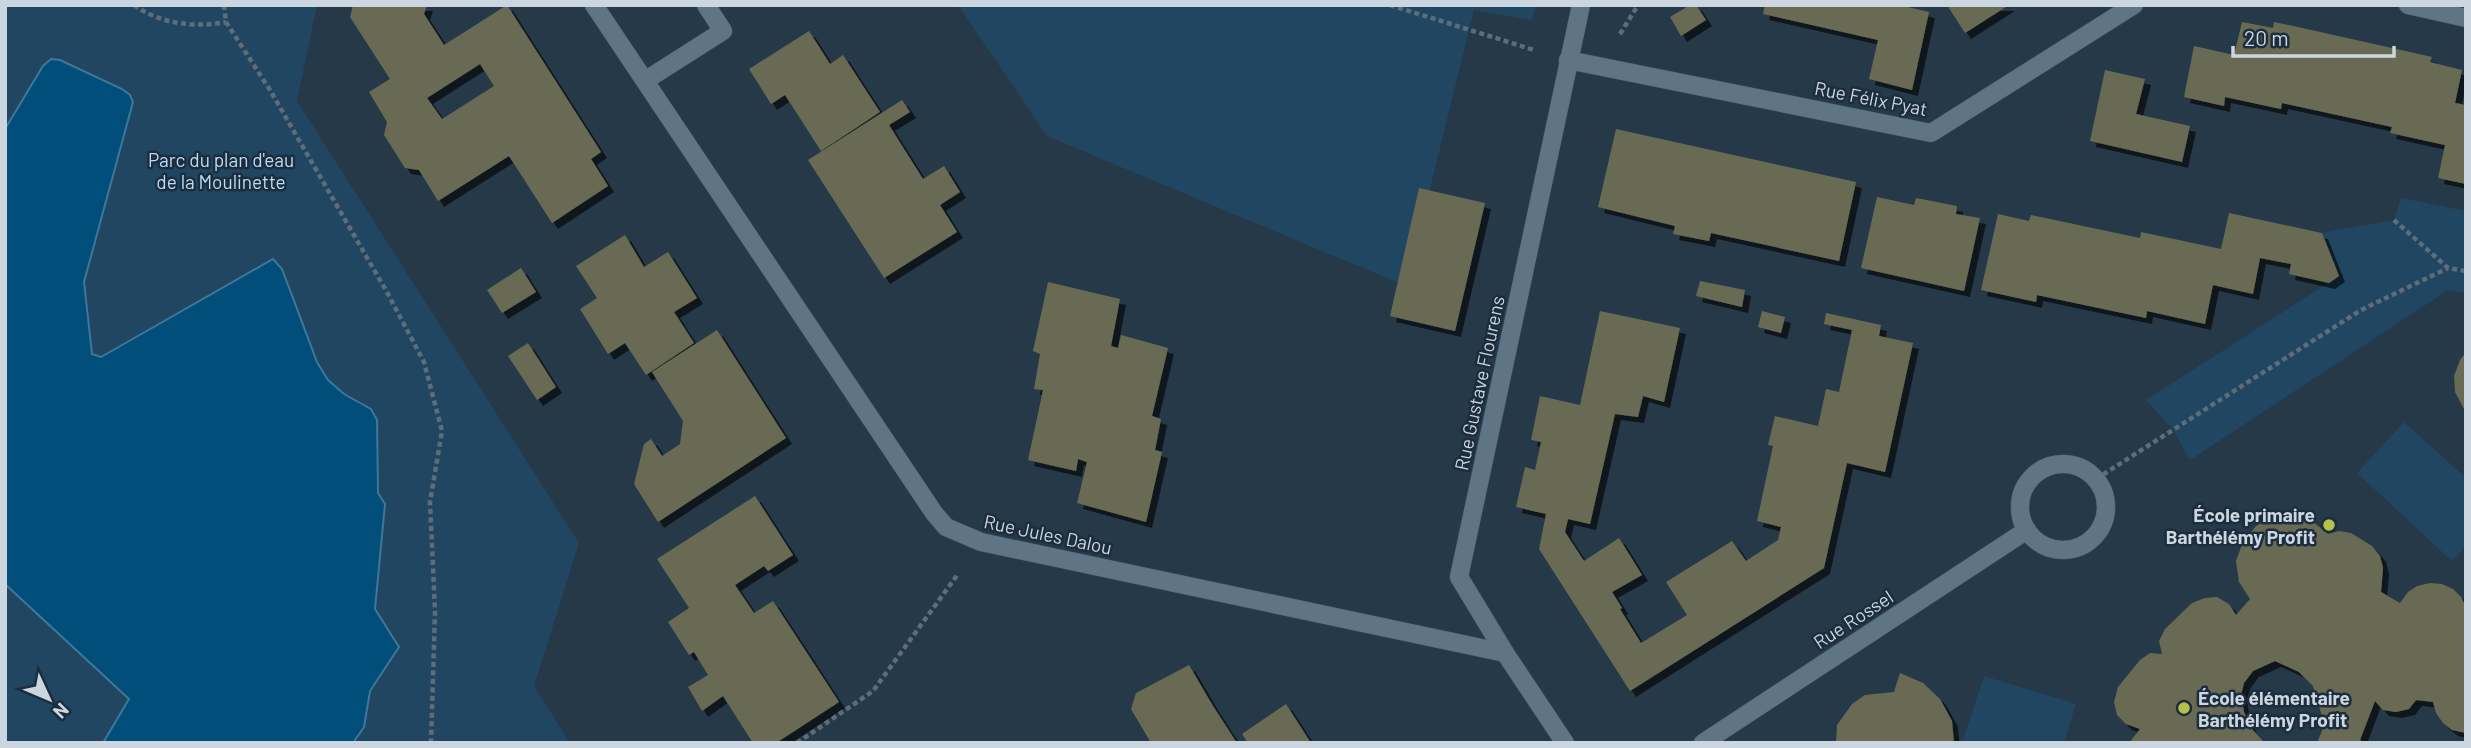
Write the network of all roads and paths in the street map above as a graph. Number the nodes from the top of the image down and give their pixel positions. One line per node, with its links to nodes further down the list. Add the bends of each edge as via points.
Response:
1 (134, 5): 10 (path, via 180,24)
2 (224, 5): 10 (path)
3 (594, 5): 12 (street, Rue Jules Dalou)
4 (706, 5): 12 (street, via 723,31)
5 (1390, 5): 11 (path)
6 (1581, 5): 11 (street, Rue Gustave Flourens)
7 (2134, 5): 11 (street, Rue Félix Pyat, via 1931,132)
8 (2408, 5): 9 (street)
9 (2466, 18)
10 (226, 23): 20 (path, via 277,102 424,362 442,431 430,502 435,611)
11 (1569, 60): 19 (street, Rue Gustave Flourens, via 1459,577)
12 (646, 80): 18 (street, Rue Jules Dalou, via 934,513 946,527)
13 (2394, 220): 14 (path)
14 (2448, 268): 15 (path); 16 (path, via 2361,310)
15 (2466, 271)
16 (2096, 479): 17 (street, via 2071,464 2042,469 2023,492 2020,505); 17 (street, via 2107,507 2104,522 2086,544 2074,549 2047,547)
17 (2027, 530): 23 (street, Rue Rossel)
18 (981, 542): 19 (street, Rue Jules Dalou); 21 (path, via 873,691)
19 (1505, 653): 22 (street, Rue Gustave Flourens)
20 (431, 743)
21 (797, 743)
22 (1565, 743)
23 (1703, 743)

